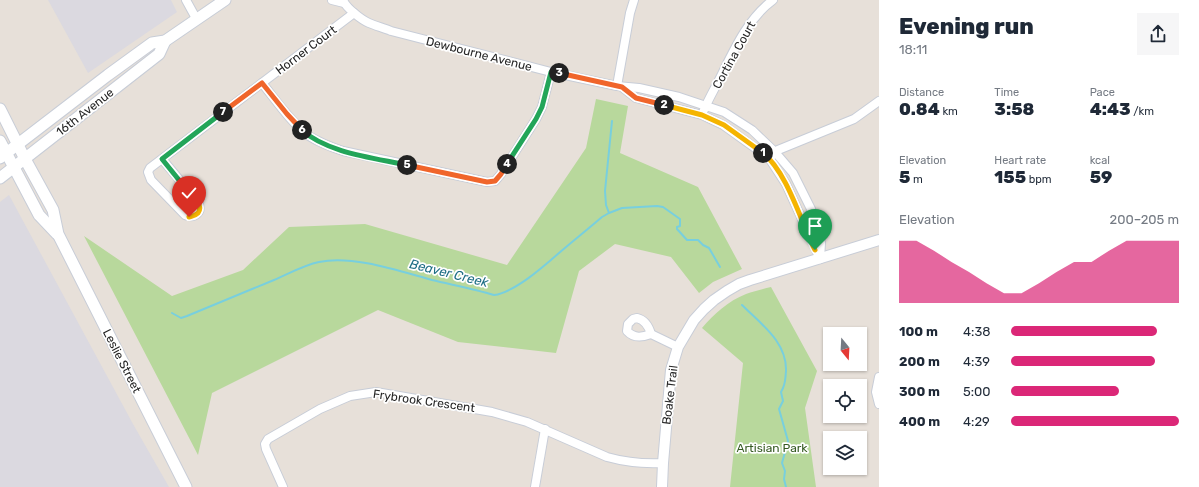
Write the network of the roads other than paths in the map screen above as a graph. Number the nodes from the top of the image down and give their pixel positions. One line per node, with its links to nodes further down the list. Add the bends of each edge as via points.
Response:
1 (186, 0): 8 (street)
2 (225, 0): 8 (main road, 16th Avenue)
3 (332, 0): 6 (street, Dewbourne Avenue)
4 (634, 0): 12 (street, via 625,36)
5 (773, 0): 14 (street, Cortina Court, via 747,28)
6 (344, 2): 7 (street, Dewbourne Avenue)
7 (354, 13): 10 (street, Dewbourne Avenue, via 368,23 391,31); 11 (street, Horner Court)
8 (197, 20): 9 (main road, 16th Avenue)
9 (165, 41): 18 (main road, 16th Avenue, via 152,43); 21 (main road, 16th Avenue, via 159,54)
10 (551, 72): 11 (street, via 542,107 536,119 501,174 495,181 487,182 343,151 323,144 296,124); 12 (street, Dewbourne Avenue)
11 (262, 83): 22 (street, Horner Court)
12 (620, 87): 14 (street, Dewbourne Avenue, via 639,88 680,97); 16 (street, Dewbourne Avenue, via 636,98)
13 (879, 101): 19 (street, via 854,119)
14 (706, 106): 16 (street, Cortina Court); 19 (street, Dewbourne Avenue, via 724,112 752,130)
15 (0, 109): 18 (main road, Leslie Street)
16 (702, 115): 19 (street, Dewbourne Avenue, via 724,125)
17 (0, 141): 20 (main road, Leslie Street)
18 (18, 144): 20 (main road, 16th Avenue); 21 (main road, Leslie Street)
19 (772, 155): 27 (street, Dewbourne Avenue); 27 (street, Dewbourne Avenue, via 793,174 811,209 821,243)
20 (3, 156): 23 (main road, Leslie Street)
21 (25, 158): 23 (main road, 16th Avenue); 25 (main road, Leslie Street, via 53,210)
22 (162, 159): 22 (street, Horner Court, via 150,168 148,172 151,180 184,215 193,216 200,210 198,202)
23 (14, 167): 24 (main road, 16th Avenue); 25 (main road, Leslie Street, via 39,215)
24 (0, 178)
25 (58, 234): 34 (main road, Leslie Street)
26 (879, 240): 27 (street, Boake Trail)
27 (820, 259): 29 (street, Boake Trail, via 750,280 727,291 694,320)
28 (652, 334): 29 (street)
29 (678, 347): 33 (street, Boake Trail, via 671,370)
30 (879, 377): 31 (street, via 876,392)
31 (879, 404)
32 (544, 429): 33 (street, Frybrook Crescent, via 607,456 621,460); 35 (street, Frybrook Crescent, via 492,412 376,392 350,396 320,409 268,439 266,449); 36 (street)
33 (663, 463): 37 (street, Boake Trail)
34 (186, 487)
35 (284, 487)
36 (535, 487)
37 (662, 487)

